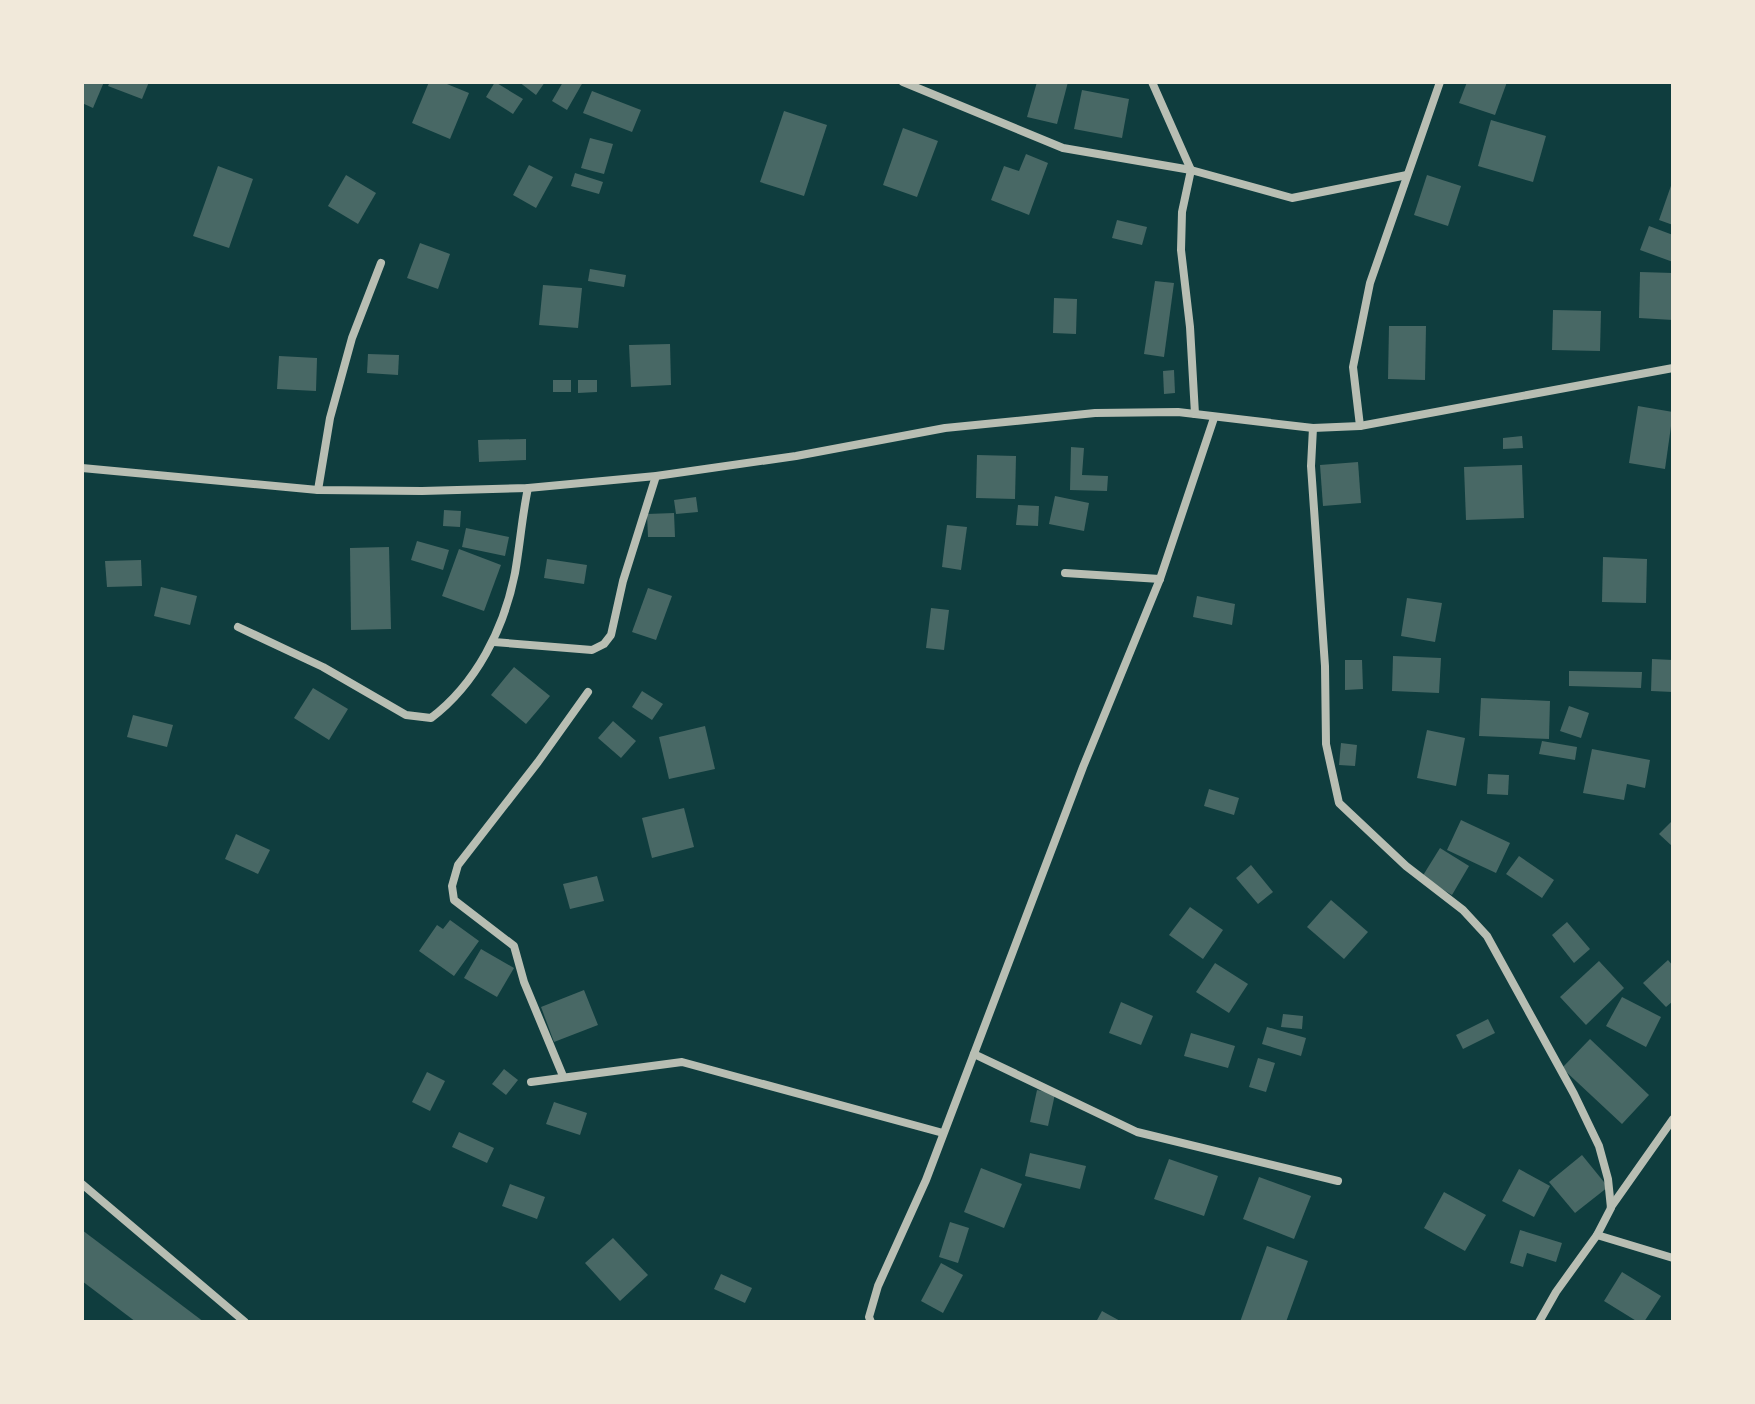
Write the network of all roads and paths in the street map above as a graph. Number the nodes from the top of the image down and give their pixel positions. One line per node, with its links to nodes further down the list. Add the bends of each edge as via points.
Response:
1 (903, 82): 4 (street, via 1063,148)
2 (1152, 82): 4 (street)
3 (1440, 82): 5 (street)
4 (1191, 170): 5 (street, via 1292,198); 8 (street, via 1181,250)
5 (1407, 175): 10 (street, via 1370,283 1353,367)
6 (381, 263): 15 (street, via 344,364)
7 (1673, 368): 10 (street)
8 (1195, 414): 9 (street); 13 (street, via 1095,413 945,428)
9 (1214, 418): 11 (street); 17 (street)
10 (1360, 426): 11 (street)
11 (1313, 428): 28 (street, via 1326,744 1339,803 1487,936 1599,1146)
12 (82, 468): 15 (street)
13 (656, 476): 14 (street); 19 (street, via 611,635 604,644 592,650)
14 (528, 488): 15 (street); 19 (street, via 514,574)
15 (318, 490)
16 (1065, 573): 17 (street)
17 (1160, 579): 21 (street)
18 (238, 627): 19 (street, via 323,667 406,715 431,718 454,701)
19 (494, 642)
20 (588, 692): 22 (street, via 458,865 452,886 454,900 514,946)
21 (974, 1054): 25 (street); 26 (street, via 1137,1132)
22 (563, 1076): 23 (street); 25 (street, via 682,1062)
23 (531, 1082)
24 (1673, 1119): 28 (street)
25 (943, 1133): 32 (street, via 878,1286)
26 (1338, 1181)
27 (82, 1184): 31 (street)
28 (1611, 1208): 29 (street)
29 (1597, 1235): 30 (street); 33 (street)
30 (1673, 1258)
31 (245, 1322)
32 (871, 1322)
33 (1539, 1322)

